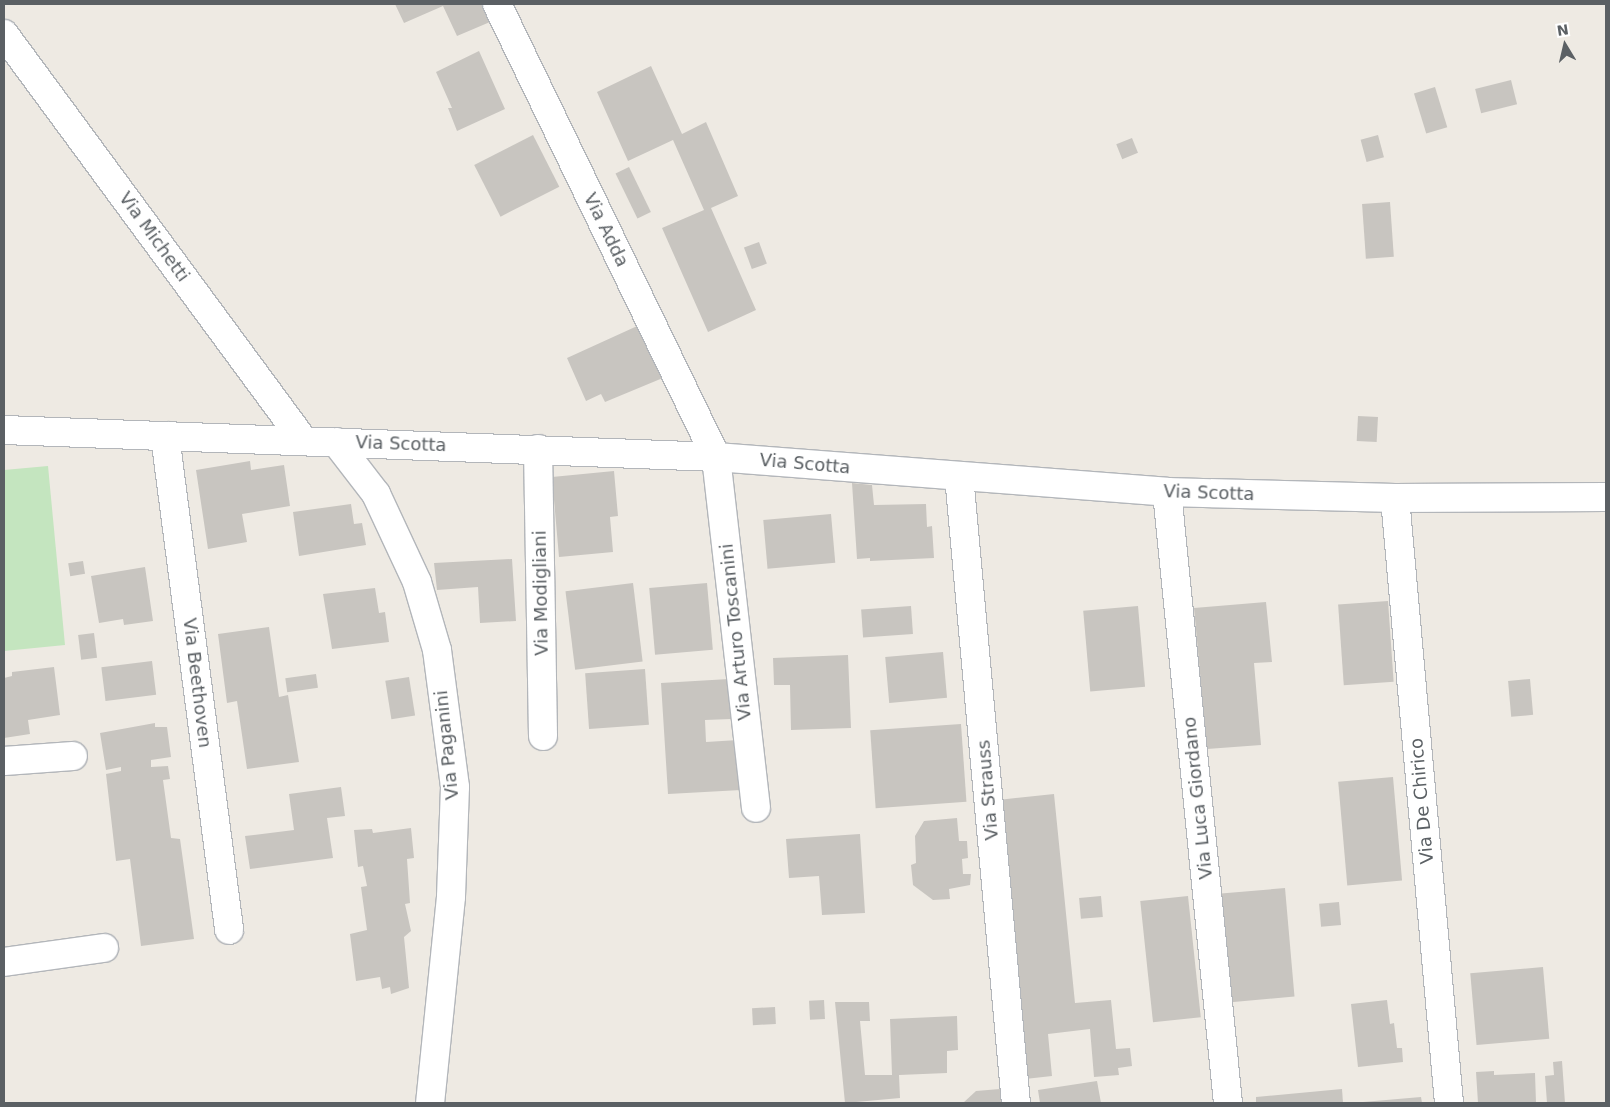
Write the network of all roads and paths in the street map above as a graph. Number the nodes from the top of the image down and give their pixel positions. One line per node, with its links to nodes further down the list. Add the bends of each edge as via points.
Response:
1 (496, 4): 8 (street, Via Adda)
2 (4, 34): 5 (street, Via Michetti)
3 (4, 430): 4 (street, Via Scotta)
4 (165, 436): 5 (street, Via Scotta); 17 (street, Via Beethoven)
5 (303, 440): 6 (street, Via Scotta)
6 (336, 442): 7 (street, Via Scotta); 20 (street, Via Paganini, via 376,494 417,582 437,650 455,787 451,898)
7 (538, 449): 8 (street, Via Scotta); 13 (street, Via Modigliani)
8 (716, 457): 9 (street, Via Scotta); 16 (street, Via Arturo Toscanini)
9 (959, 476): 10 (street, Via Scotta); 21 (street, Via Strauss)
10 (1167, 492): 12 (street, Via Scotta); 22 (street, Via Luca Giordano)
11 (1606, 497): 12 (street, Via Scotta)
12 (1395, 498): 23 (street, Via De Chirico)
13 (543, 736)
14 (73, 756): 15 (street)
15 (4, 761)
16 (756, 808)
17 (229, 930)
18 (104, 948): 19 (street)
19 (4, 962)
20 (430, 1103)
21 (1016, 1103)
22 (1228, 1103)
23 (1449, 1103)

